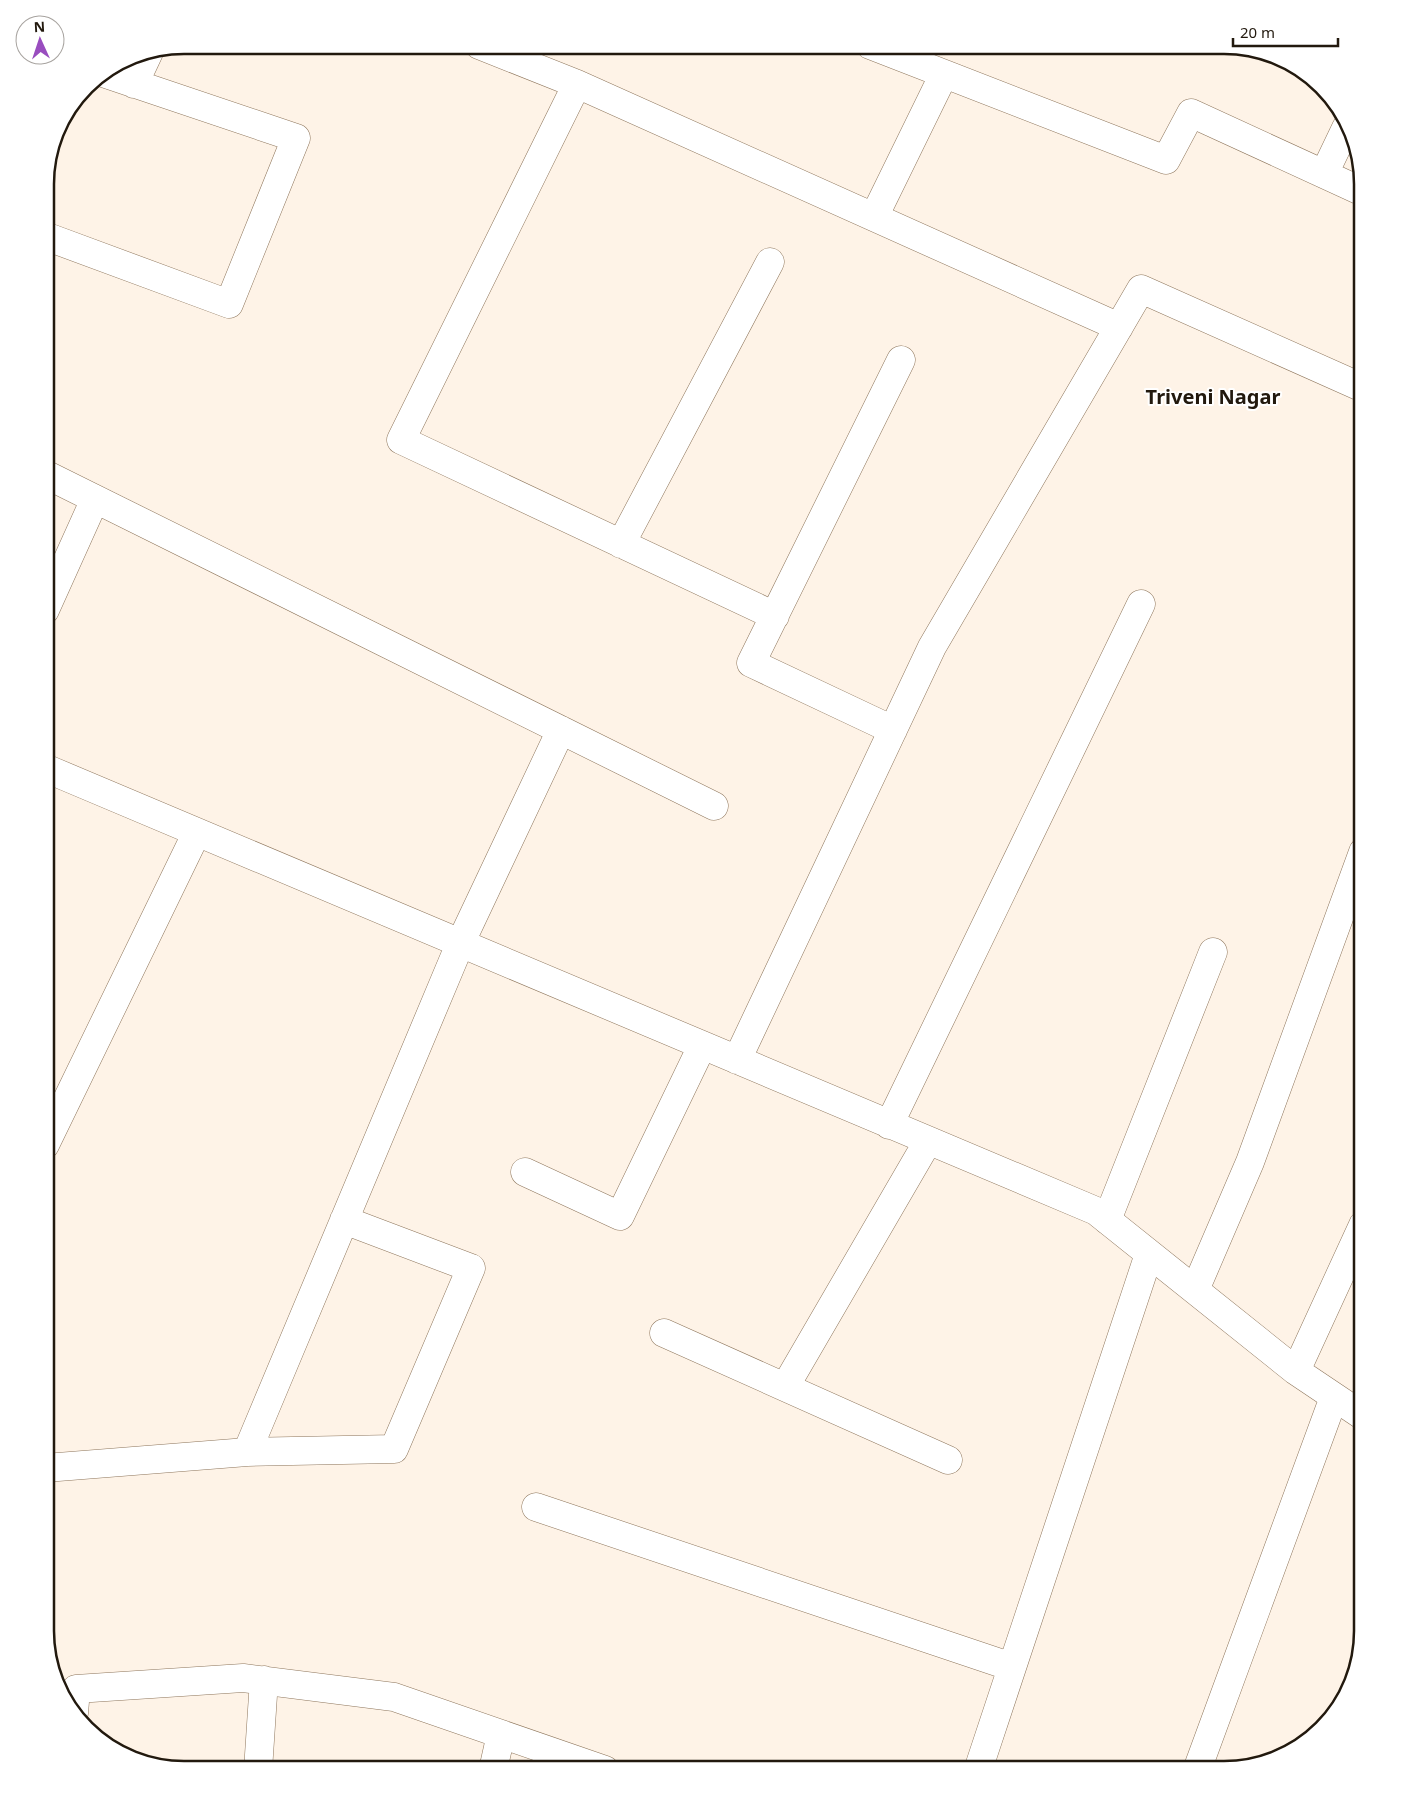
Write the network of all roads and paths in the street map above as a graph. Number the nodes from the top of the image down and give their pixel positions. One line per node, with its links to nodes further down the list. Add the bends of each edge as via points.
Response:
1 (502, 54): 7 (street)
2 (893, 54): 4 (street)
3 (145, 60): 6 (street)
4 (944, 74): 9 (street, via 1166,160 1191,113); 11 (street)
5 (112, 76): 6 (street)
6 (134, 84): 12 (street, via 296,138 229,304)
7 (577, 84): 11 (street); 19 (street, via 401,440)
8 (1344, 133): 9 (street)
9 (1324, 174): 10 (street)
10 (1354, 188)
11 (874, 217): 14 (street)
12 (54, 239)
13 (770, 262): 19 (street)
14 (1119, 327): 16 (street, via 1141,289); 24 (street, via 932,647)
15 (901, 360): 22 (street)
16 (1354, 384)
17 (54, 478): 18 (street)
18 (95, 499): 20 (street); 23 (street)
19 (621, 544): 22 (street)
20 (54, 590)
21 (1141, 604): 33 (street)
22 (775, 616): 24 (street, via 751,663)
23 (561, 730): 26 (street); 29 (street)
24 (893, 730): 32 (street)
25 (54, 772): 27 (street)
26 (714, 806)
27 (196, 832): 29 (street); 34 (street)
28 (1354, 877): 41 (street, via 1250,1162)
29 (460, 944): 31 (street); 37 (street)
30 (1213, 952): 38 (street)
31 (702, 1046): 32 (street); 36 (street, via 620,1216)
32 (736, 1060): 33 (street)
33 (889, 1124): 35 (street)
34 (54, 1126)
35 (928, 1141): 38 (street, via 1096,1211); 44 (street)
36 (525, 1172)
37 (344, 1220): 47 (street); 47 (street, via 470,1268 394,1449)
38 (1107, 1220): 40 (street)
39 (1354, 1245): 43 (street)
40 (1149, 1254): 41 (street); 51 (street)
41 (1195, 1290): 43 (street)
42 (664, 1333): 44 (street)
43 (1296, 1371): 45 (street)
44 (785, 1387): 48 (street)
45 (1334, 1396): 46 (street); 59 (street)
46 (1354, 1410)
47 (247, 1452): 49 (street)
48 (948, 1460)
49 (54, 1467)
50 (536, 1507): 51 (street)
51 (1012, 1667): 58 (street)
52 (264, 1680): 53 (street, via 243,1678 76,1689); 54 (street, via 394,1697); 55 (street)
53 (75, 1702)
54 (501, 1734): 56 (street); 57 (street)
55 (259, 1761)
56 (495, 1761)
57 (579, 1761)
58 (981, 1761)
59 (1200, 1761)

